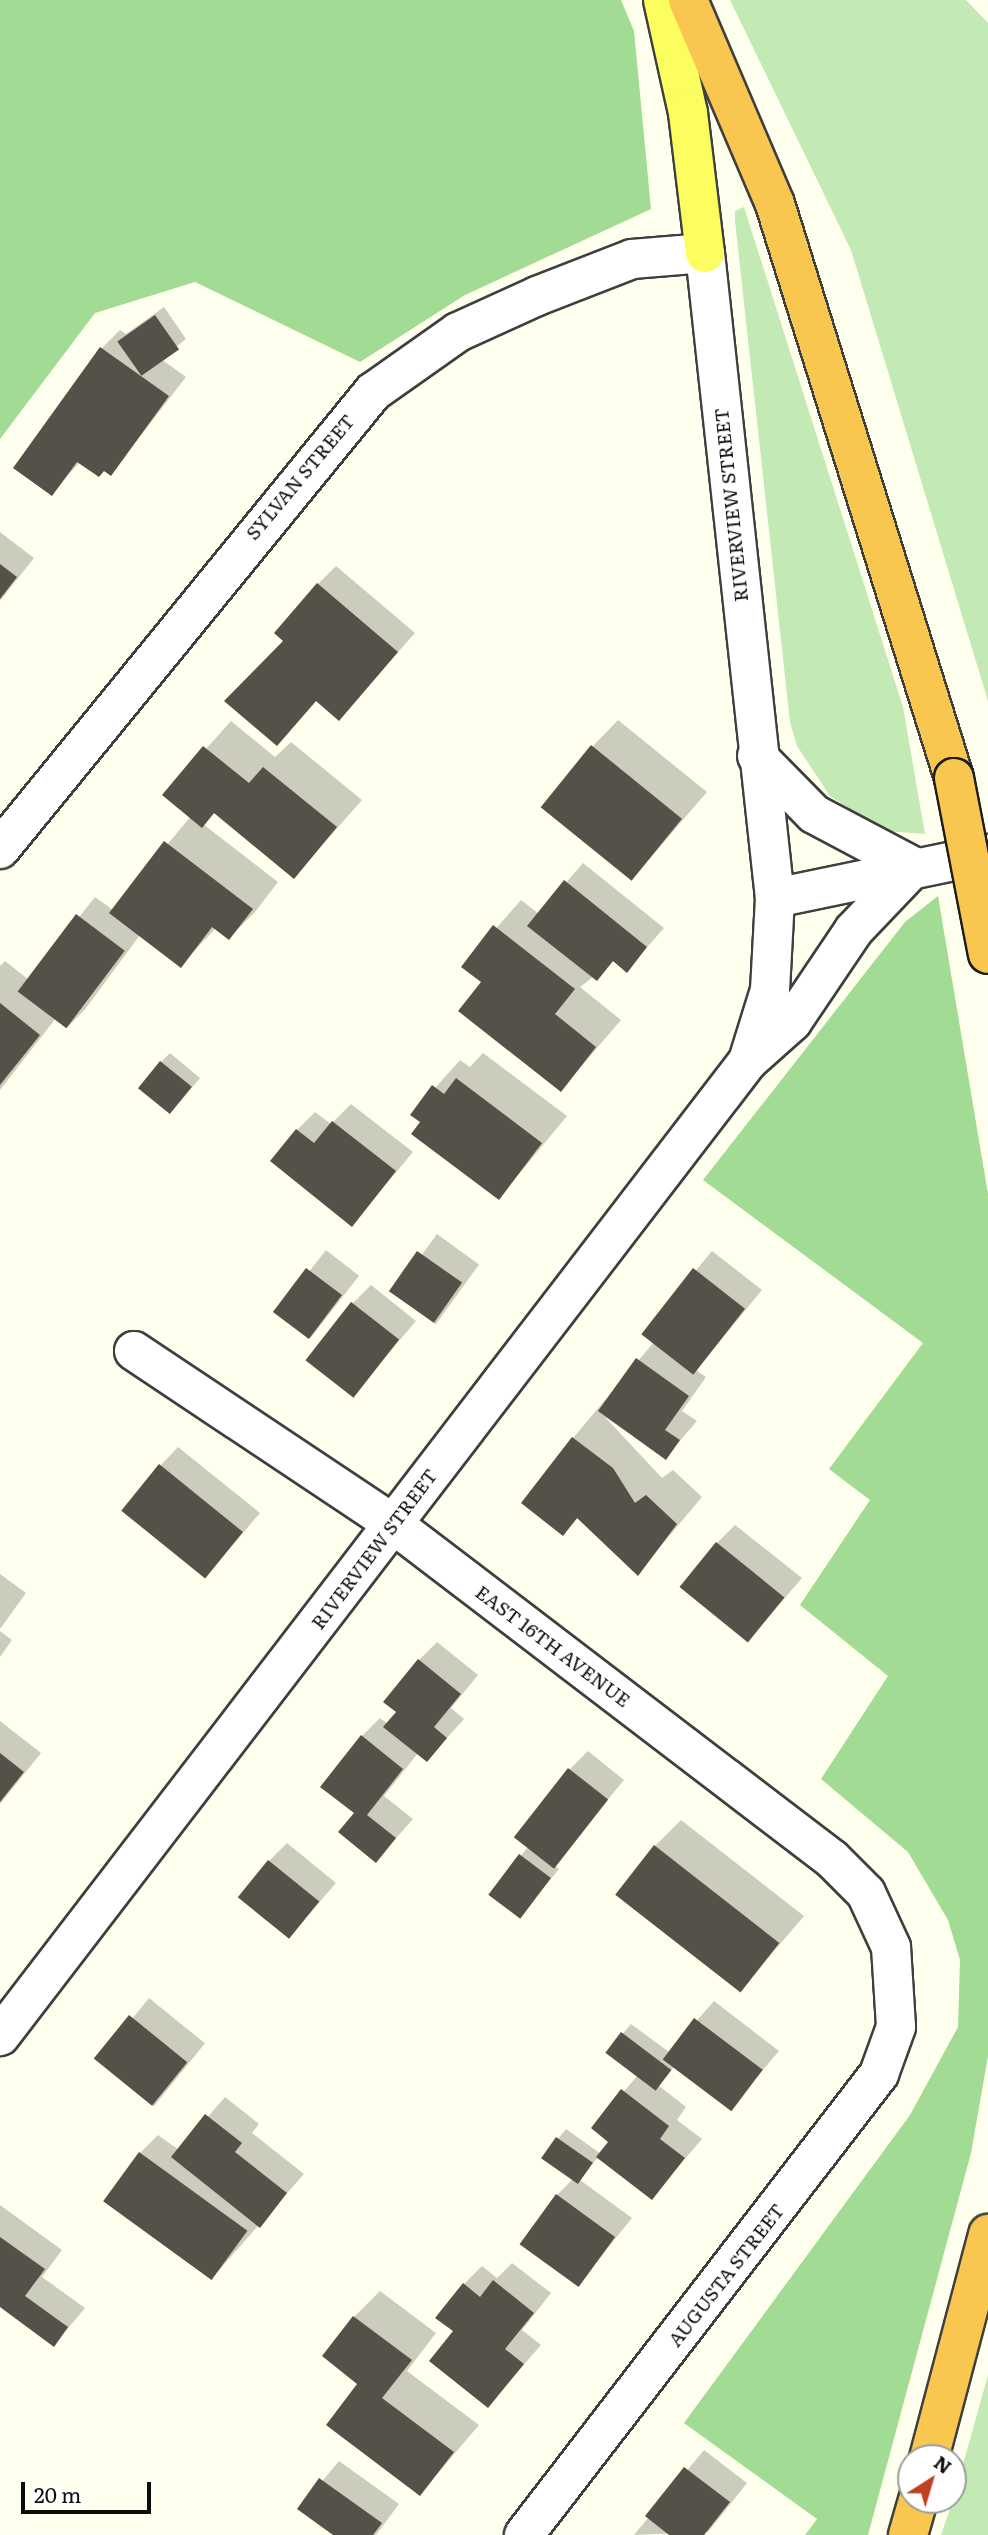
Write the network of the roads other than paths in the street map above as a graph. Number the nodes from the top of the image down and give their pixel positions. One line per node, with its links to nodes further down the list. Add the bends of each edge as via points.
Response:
1 (663, 0): 3 (main road, via 688,113)
2 (688, 0): 9 (highway, bridge, via 775,204 954,778)
3 (705, 253): 4 (street, RIVERVIEW STREET); 5 (street, SYLVAN STREET, via 632,259 537,296 458,332 373,392)
4 (757, 756): 7 (street, via 814,814); 8 (street, RIVERVIEW STREET)
5 (0, 849)
6 (988, 853): 7 (street)
7 (914, 867): 8 (street); 10 (street, RIVERVIEW STREET, via 854,930 792,1022)
8 (775, 898): 10 (street, RIVERVIEW STREET, via 770,990)
9 (988, 954)
10 (748, 1061): 12 (street, RIVERVIEW STREET)
11 (134, 1351): 12 (street, EAST 16TH AVENUE)
12 (393, 1524): 13 (street, EAST 16TH AVENUE, via 832,1859 866,1893 882,1923); 14 (street, RIVERVIEW STREET)
13 (898, 2000): 18 (street, AUGUSTA STREET, via 890,2051 856,2108)
14 (0, 2036)
15 (988, 2234): 16 (highway)
16 (933, 2444)
17 (914, 2514): 19 (highway)
18 (523, 2535)
19 (908, 2535)

